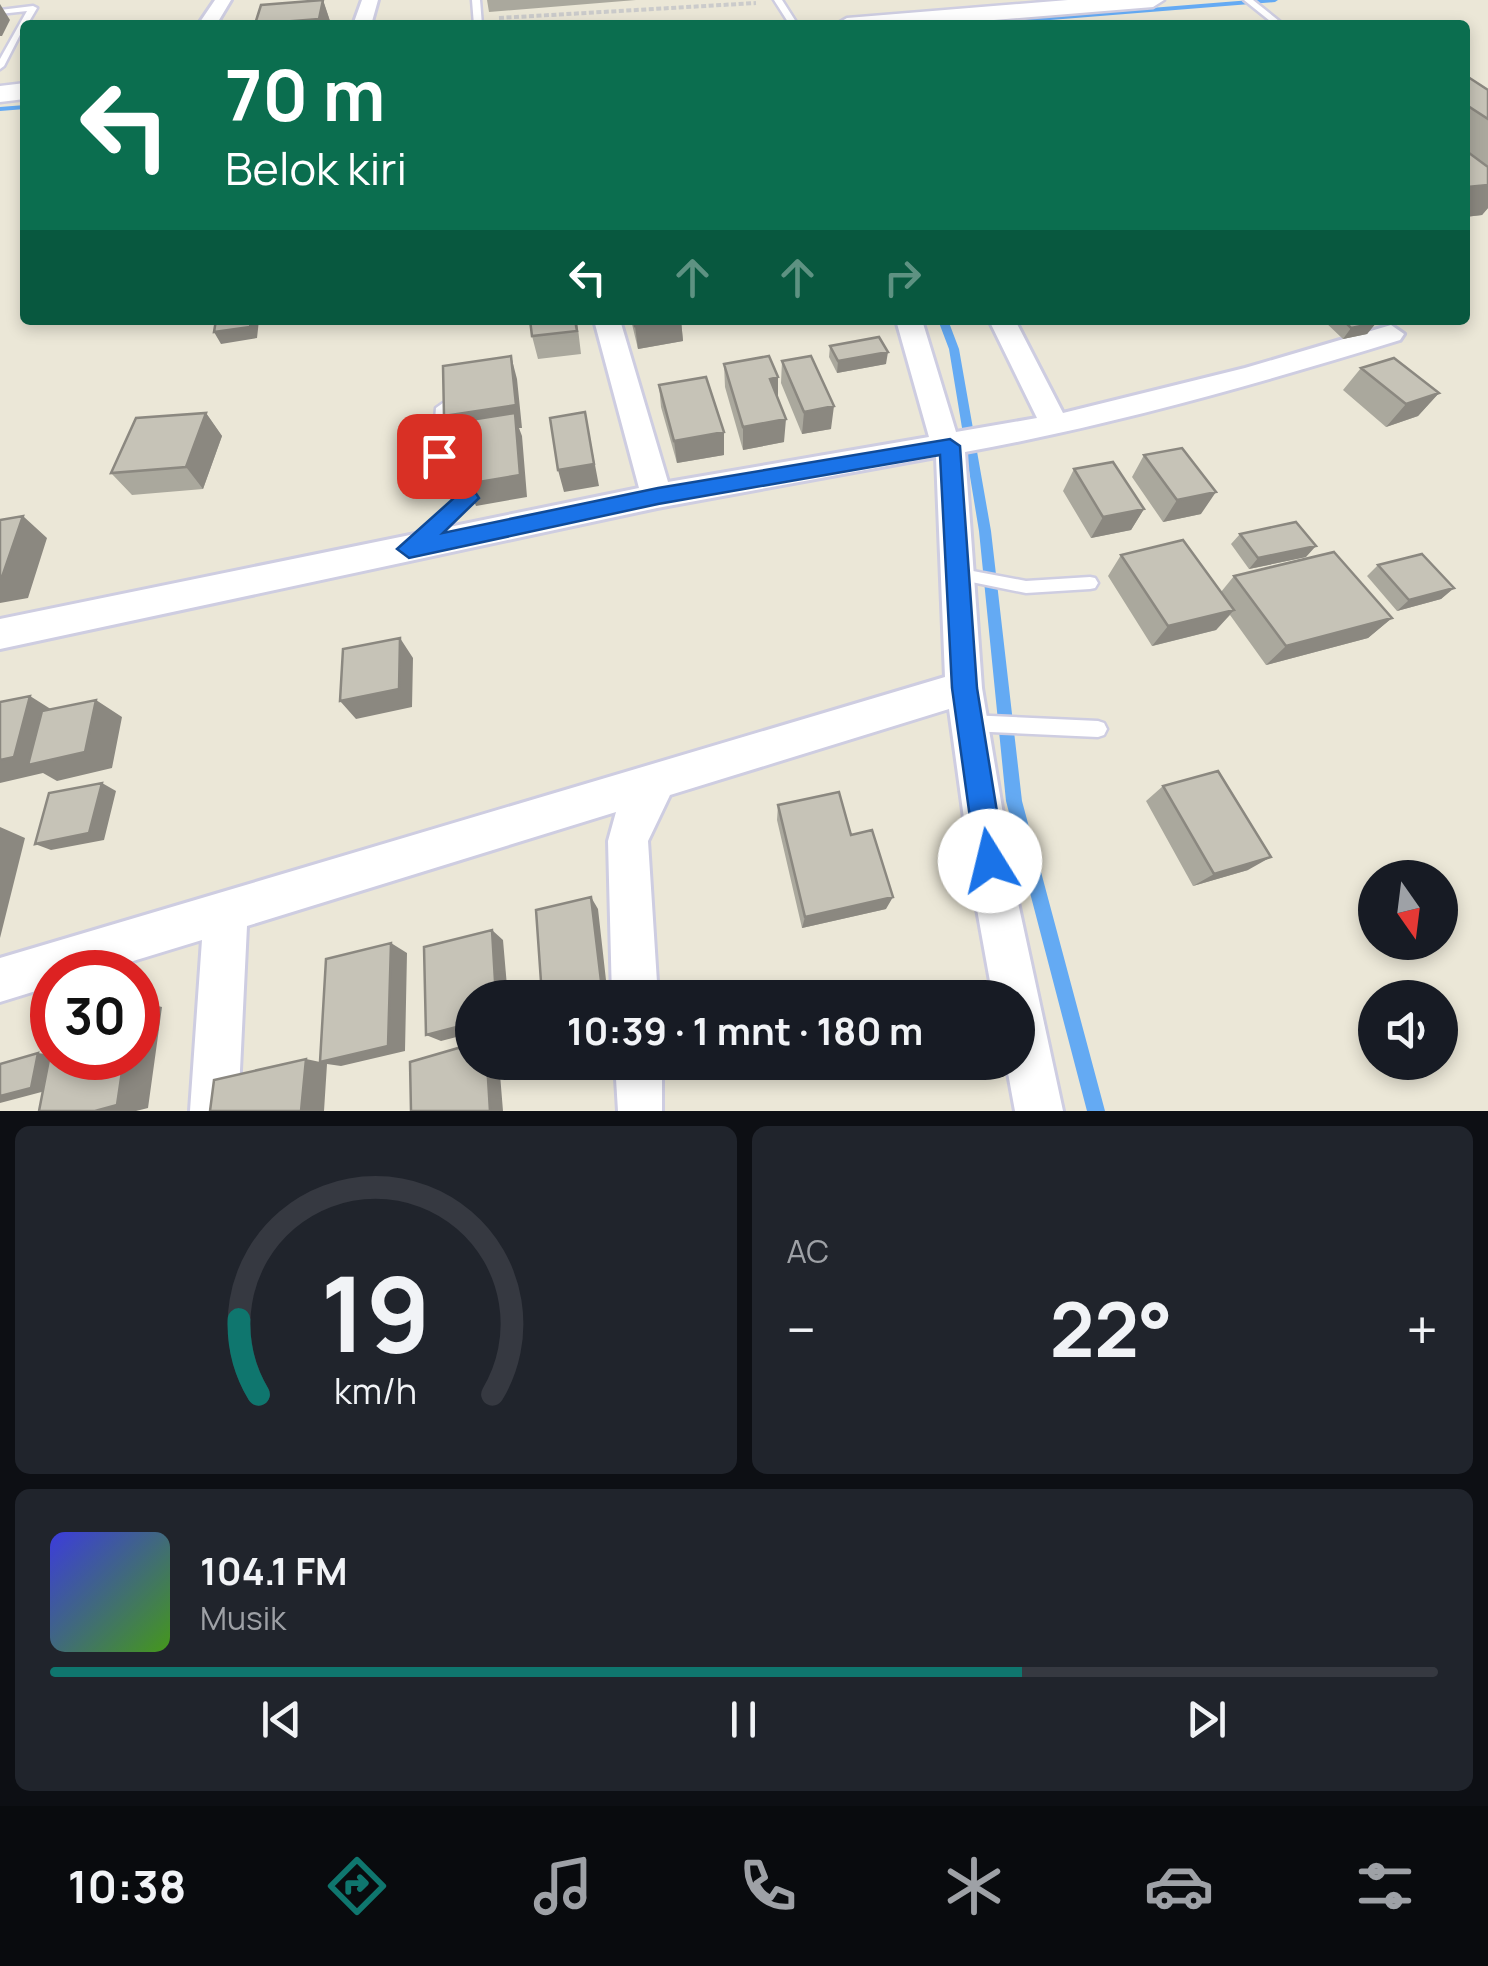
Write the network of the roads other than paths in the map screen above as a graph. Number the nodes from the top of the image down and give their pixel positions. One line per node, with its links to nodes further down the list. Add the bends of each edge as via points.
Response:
1 (1152, 0): 2 (street)
2 (1110, 2): 6 (street)
3 (1251, 2): 7 (lane)
4 (0, 12): 5 (lane, via 33,8)
5 (26, 20)
6 (985, 20)
7 (1274, 20)
8 (20, 31): 9 (lane)
9 (0, 66)
10 (608, 325): 17 (street)
11 (910, 325): 16 (street, via 945,443)
12 (1004, 325): 15 (street)
13 (1392, 334): 15 (street)
14 (443, 408): 18 (lane, via 443,474 468,498)
15 (1055, 426): 16 (street)
16 (957, 445): 17 (street); 19 (street)
17 (658, 496): 18 (street)
18 (409, 549): 21 (street)
19 (957, 574): 20 (lane, via 1026,587); 22 (street)
20 (1090, 584)
21 (0, 634)
22 (967, 705): 23 (lane); 24 (street); 28 (street)
23 (1098, 729)
24 (657, 780): 25 (street); 27 (street, via 628,841)
25 (226, 910): 26 (street); 30 (street)
26 (0, 980)
27 (634, 980)
28 (1013, 980)
29 (1033, 1080): 31 (street)
30 (214, 1111)
31 (1039, 1111)

